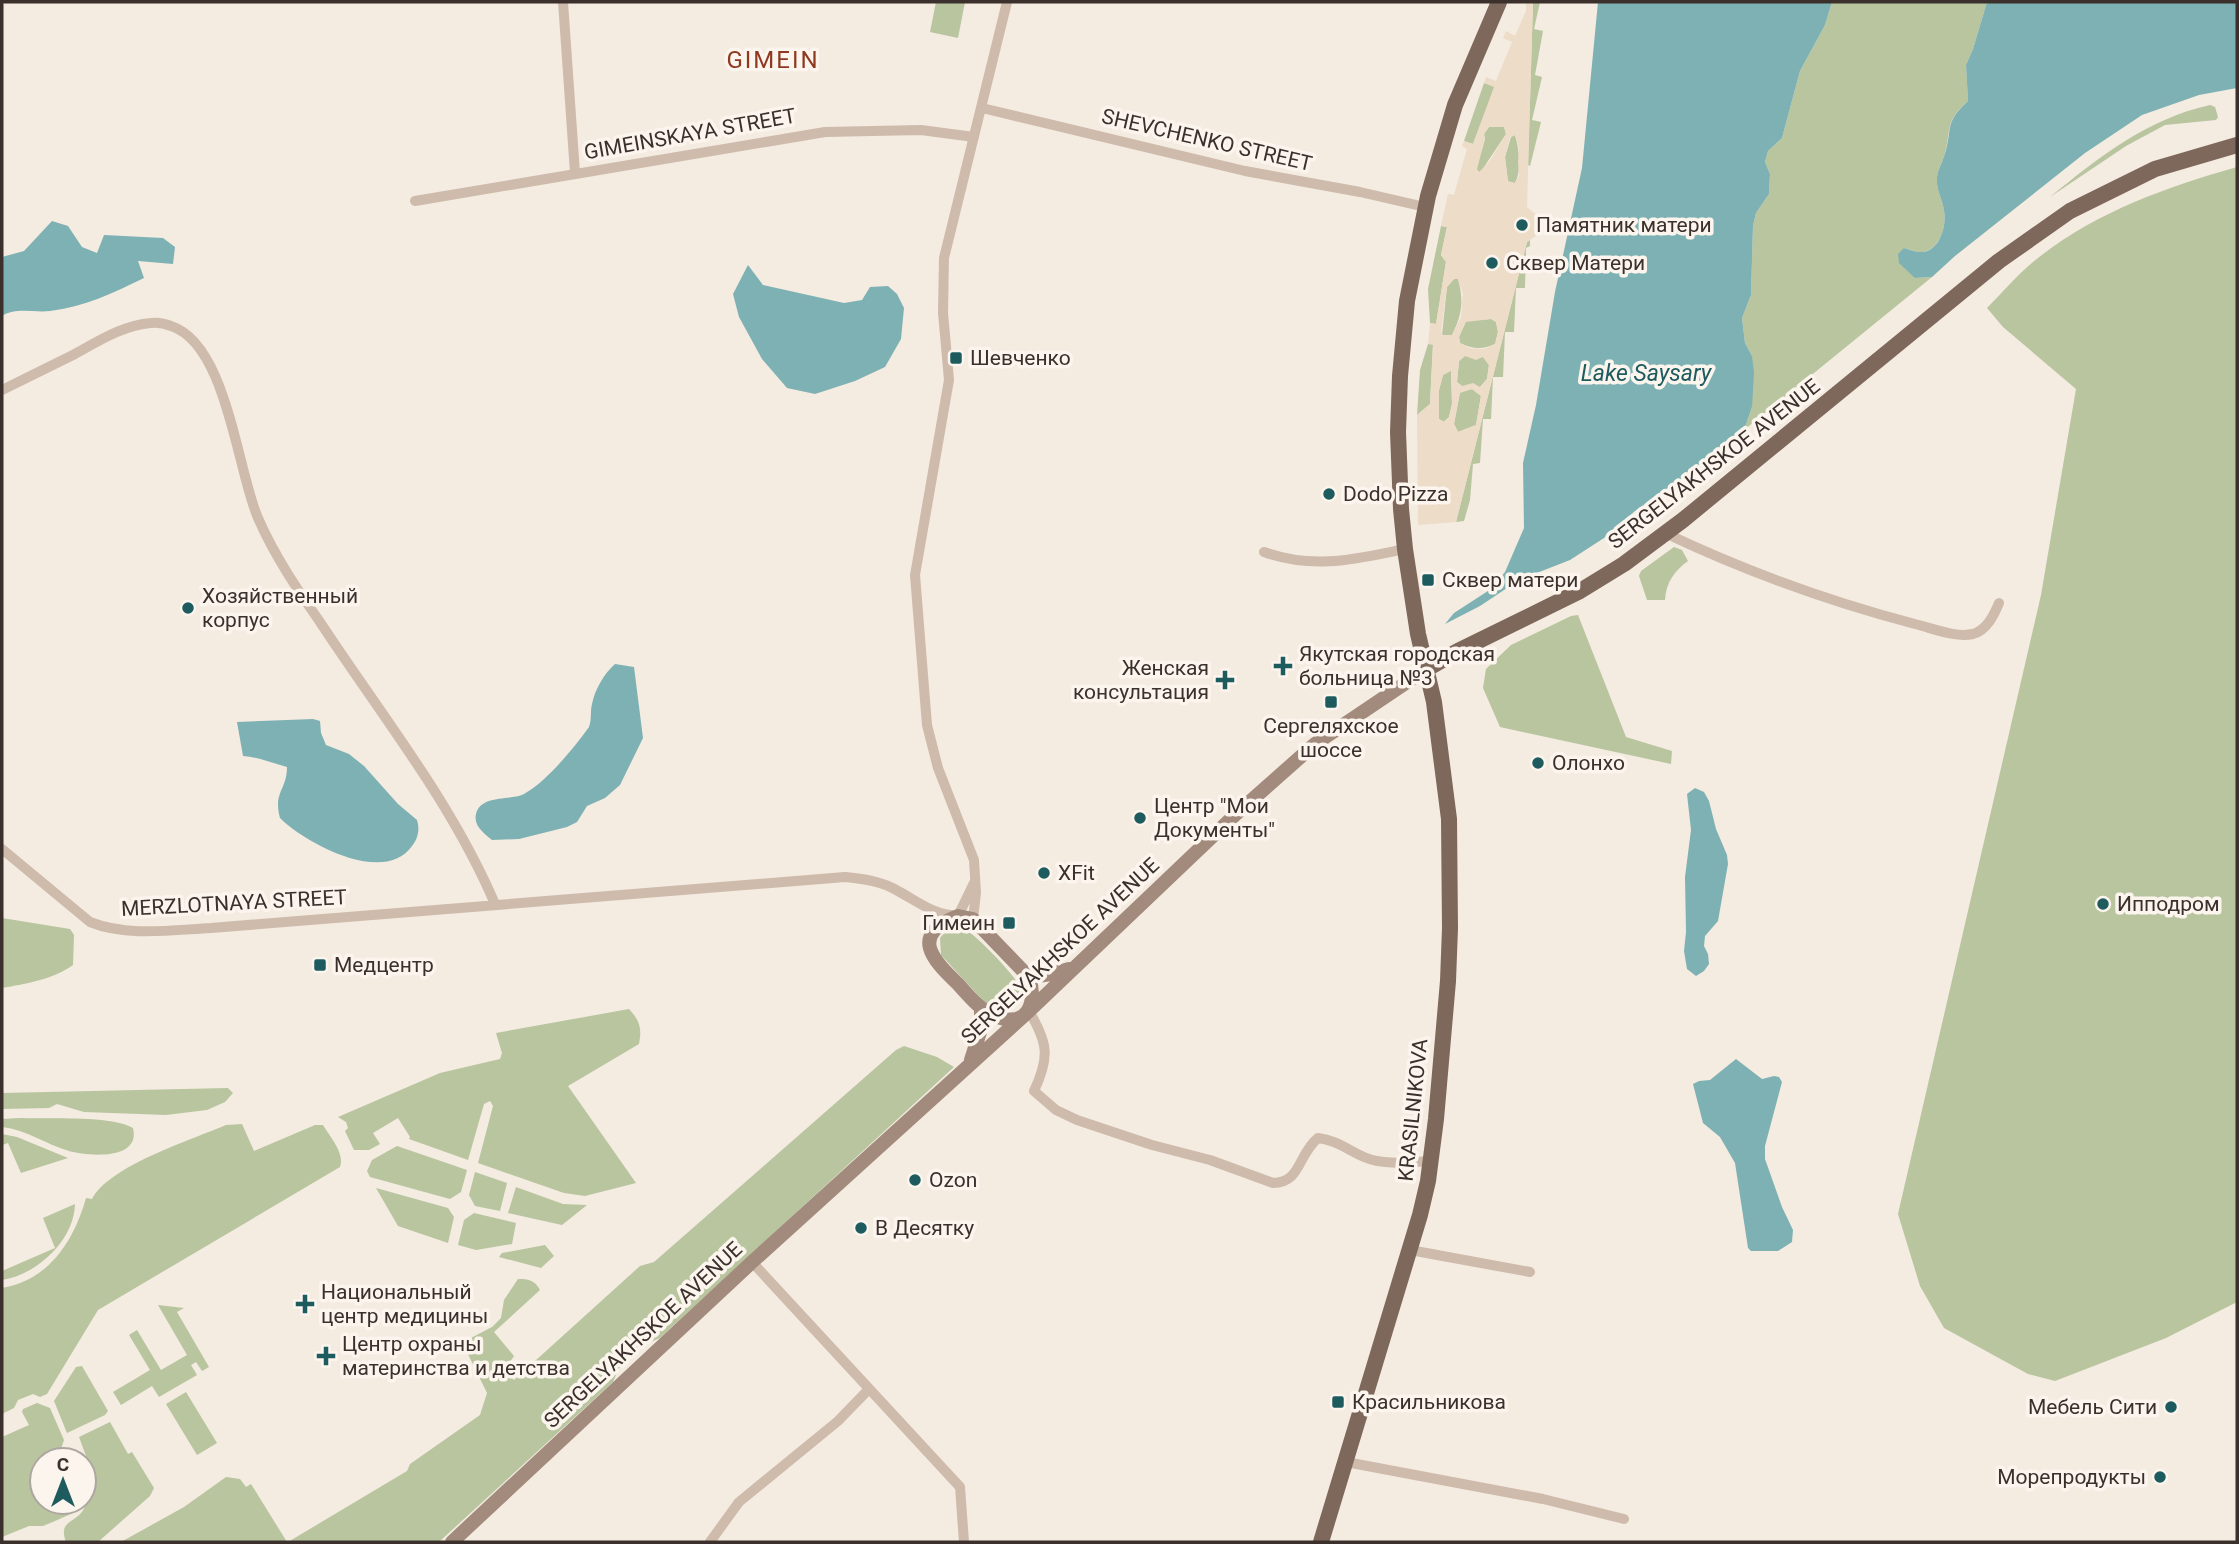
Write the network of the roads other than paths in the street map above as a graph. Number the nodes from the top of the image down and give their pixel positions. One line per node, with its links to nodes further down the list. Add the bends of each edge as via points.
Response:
1 (563, 2): 7 (street)
2 (1007, 2): 4 (street)
3 (1499, 2): 9 (main road, KRASILNIKOVA, via 1455,105)
4 (982, 108): 5 (street); 9 (street, SHEVCHENKO STREET, via 1245,171)
5 (974, 137): 7 (street, GIMEINSKAYA STREET, via 921,130 825,132); 19 (street, via 944,258 949,380 915,584 927,725 938,768 974,860 975,881)
6 (2237, 145): 11 (main road, SERGELYAKHSKOE AVENUE, via 2155,169 2070,211 1998,261)
7 (575, 173): 8 (street, GIMEINSKAYA STREET)
8 (415, 201)
9 (1425, 207): 12 (main road, KRASILNIKOVA, via 1407,301 1401,376 1398,432)
10 (2, 390): 18 (street, via 137,326 152,322 174,326 191,339 208,360 226,401 252,505 267,537 434,788 480,868)
11 (1665, 533): 14 (street, via 1811,592 1956,634 1974,634 1992,621); 15 (main road, SERGELYAKHSKOE AVENUE, via 1580,591)
12 (1405, 550): 13 (street, via 1322,563); 15 (main road, KRASILNIKOVA)
13 (1264, 552)
14 (1999, 603)
15 (1425, 670): 21 (main road, SERGELYAKHSKOE AVENUE, via 1315,744); 26 (main road, KRASILNIKOVA, via 1434,702 1449,819 1448,981)
16 (2, 849): 18 (street, MERZLOTNAYA STREET, via 90,922 105,928 211,928)
17 (919, 904): 18 (street, MERZLOTNAYA STREET, via 876,881 845,877); 19 (street, via 941,915); 20 (street)
18 (495, 905)
19 (965, 918): 20 (main road); 22 (main road)
20 (937, 927): 23 (main road, via 929,947 934,960)
21 (1073, 968): 22 (main road); 24 (main road, SERGELYAKHSKOE AVENUE)
22 (1029, 976): 24 (main road, via 1033,995)
23 (981, 1008): 24 (main road, via 1007,1019); 25 (main road, via 981,1030)
24 (1029, 1011): 25 (main road, SERGELYAKHSKOE AVENUE); 26 (street, via 1039,1027 1046,1058 1034,1091 1077,1120 1273,1183 1292,1178 1309,1145 1318,1138 1396,1164)
25 (969, 1065): 28 (main road, SERGELYAKHSKOE AVENUE)
26 (1431, 1161): 27 (main road, KRASILNIKOVA)
27 (1410, 1250): 29 (street); 31 (main road, KRASILNIKOVA)
28 (752, 1262): 30 (street); 34 (main road, SERGELYAKHSKOE AVENUE)
29 (1530, 1272)
30 (869, 1389): 33 (street, via 838,1421 739,1502); 35 (street, via 960,1487)
31 (1346, 1462): 32 (street); 36 (main road, KRASILNIKOVA)
32 (1624, 1519)
33 (715, 1541)
34 (452, 1542)
35 (964, 1542)
36 (1321, 1542)

